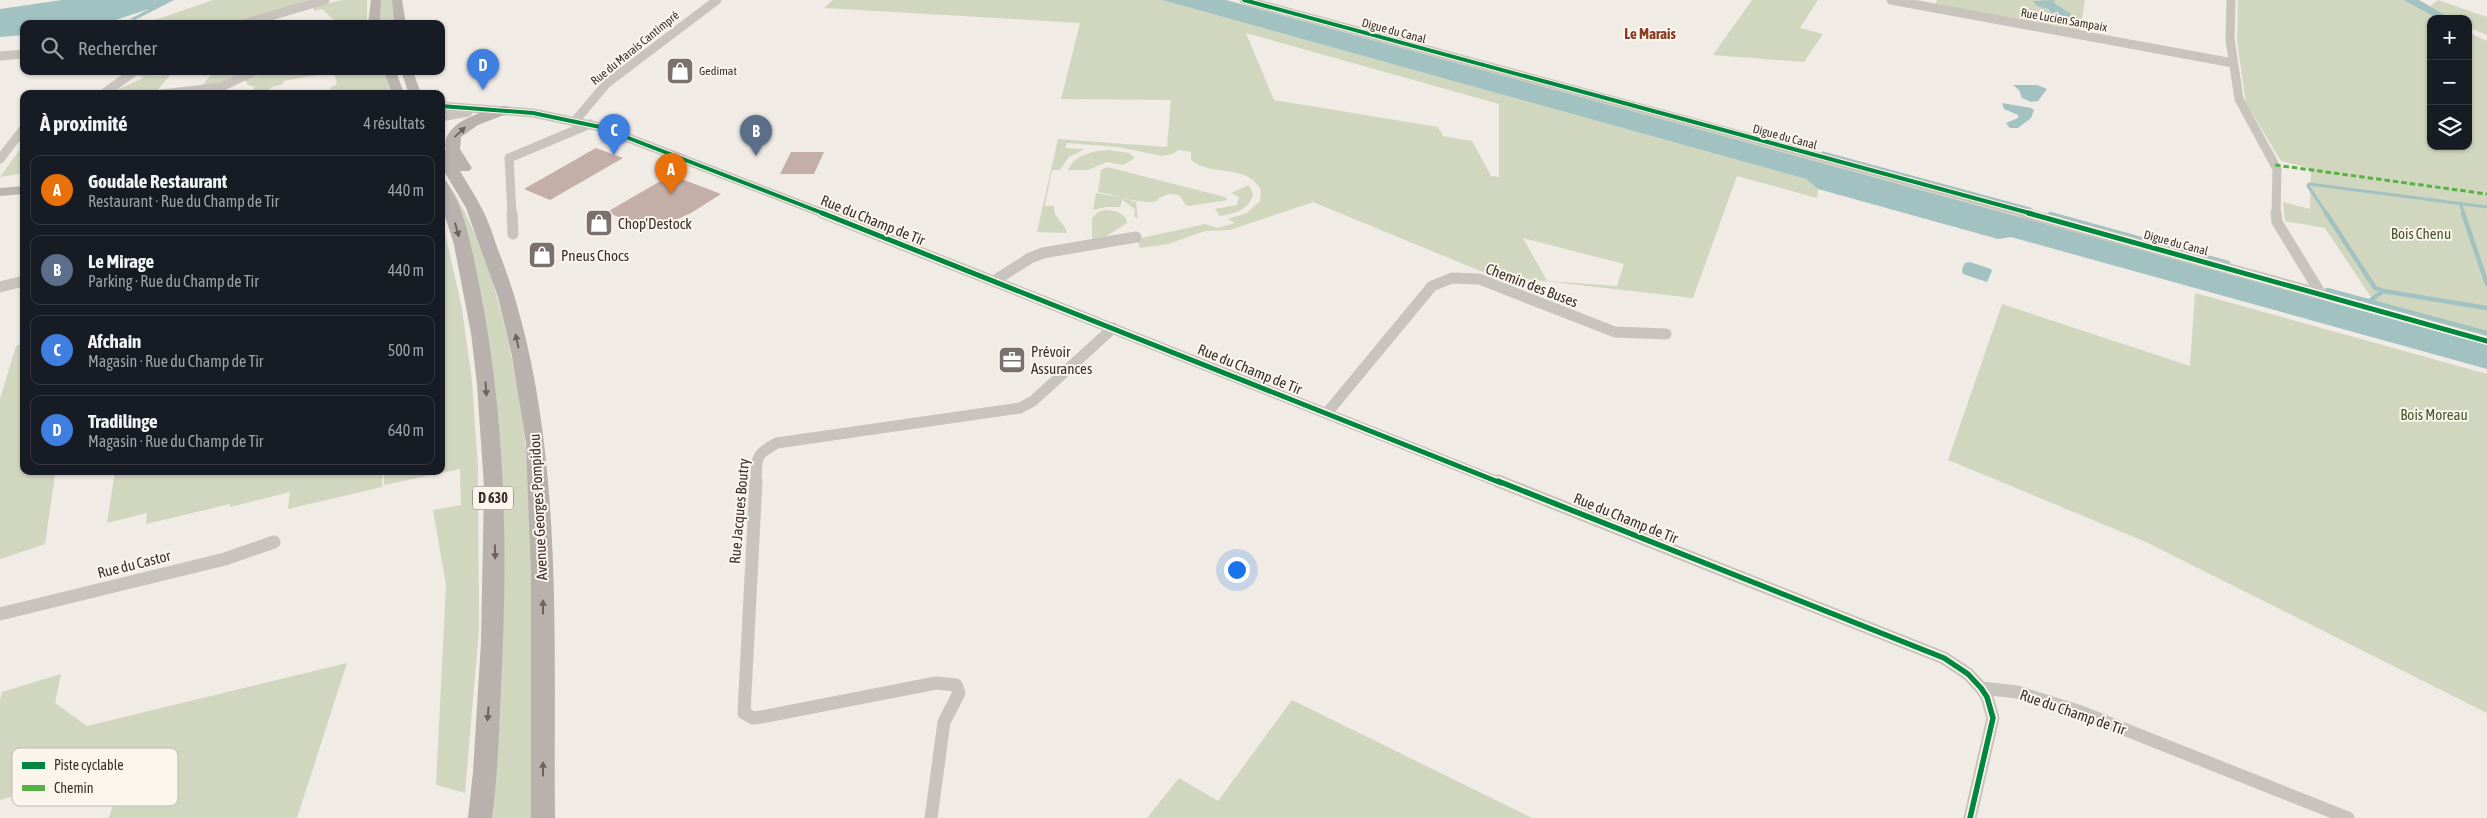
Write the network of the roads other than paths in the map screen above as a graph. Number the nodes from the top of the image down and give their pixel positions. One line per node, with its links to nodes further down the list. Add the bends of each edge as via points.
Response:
1 (325, 0): 8 (street)
2 (376, 0): 9 (main road)
3 (398, 0): 10 (main road)
4 (717, 0): 25 (street, Rue du Marais Cantimpré, via 606,84)
5 (1244, 0): 13 (street, Digue du Canal, via 2321,294 2277,222 2274,203 2278,172 2239,99)
6 (1891, 0): 13 (street, Rue Lucien Sampaix)
7 (2231, 0): 13 (street)
8 (257, 20)
9 (374, 20)
10 (400, 20)
11 (20, 54): 12 (street)
12 (0, 56)
13 (2233, 63)
14 (129, 75): 18 (street)
15 (249, 75): 19 (street, via 238,82)
16 (392, 75): 20 (main road)
17 (408, 75): 21 (main road)
18 (109, 90)
19 (207, 90)
20 (397, 90)
21 (414, 90)
22 (445, 106): 23 (street)
23 (499, 110): 24 (street); 25 (street, Rue du Champ de Tir); 35 (main road, one-way to 23, via 482,206 453,150 452,141 464,127)
24 (445, 117)
25 (576, 120): 26 (street, Rue du Champ de Tir)
26 (590, 124): 36 (street, via 509,158); 38 (street, Rue du Champ de Tir, via 669,152)
27 (20, 132): 28 (street)
28 (0, 159)
29 (445, 159): 35 (main road, Avenue Georges Pompidou)
30 (20, 191): 31 (main road)
31 (0, 192)
32 (20, 192): 34 (main road)
33 (445, 195): 47 (main road, D 630, one-way to 47, via 460,238 478,324 491,451 494,629)
34 (0, 198)
35 (480, 222): 48 (main road, Avenue Georges Pompidou, one-way to 35, via 542,575 536,443 507,297)
36 (513, 234)
37 (1136, 236): 38 (street, via 1043,252)
38 (994, 281): 41 (street, Rue du Champ de Tir)
39 (20, 282): 40 (street)
40 (0, 287)
41 (1113, 328): 43 (street, Rue du Champ de Tir); 49 (street, Rue Jacques Boutry, via 1033,401 1020,408 777,443 760,452 757,458 744,713 753,718 936,683 956,685 960,694 944,722)
42 (1666, 334): 43 (street, Chemin des Buses, via 1615,332 1479,279 1452,278 1432,286)
43 (1327, 413): 46 (street, Rue du Champ de Tir, via 1944,658 1968,674)
44 (274, 542): 45 (street, Rue du Castor, via 225,559)
45 (0, 614)
46 (1981, 688): 50 (street, via 1993,718); 51 (street, Rue du Champ de Tir, via 2017,692 2081,712)
47 (480, 818)
48 (543, 818)
49 (931, 818)
50 (1970, 818)
51 (2348, 818)

